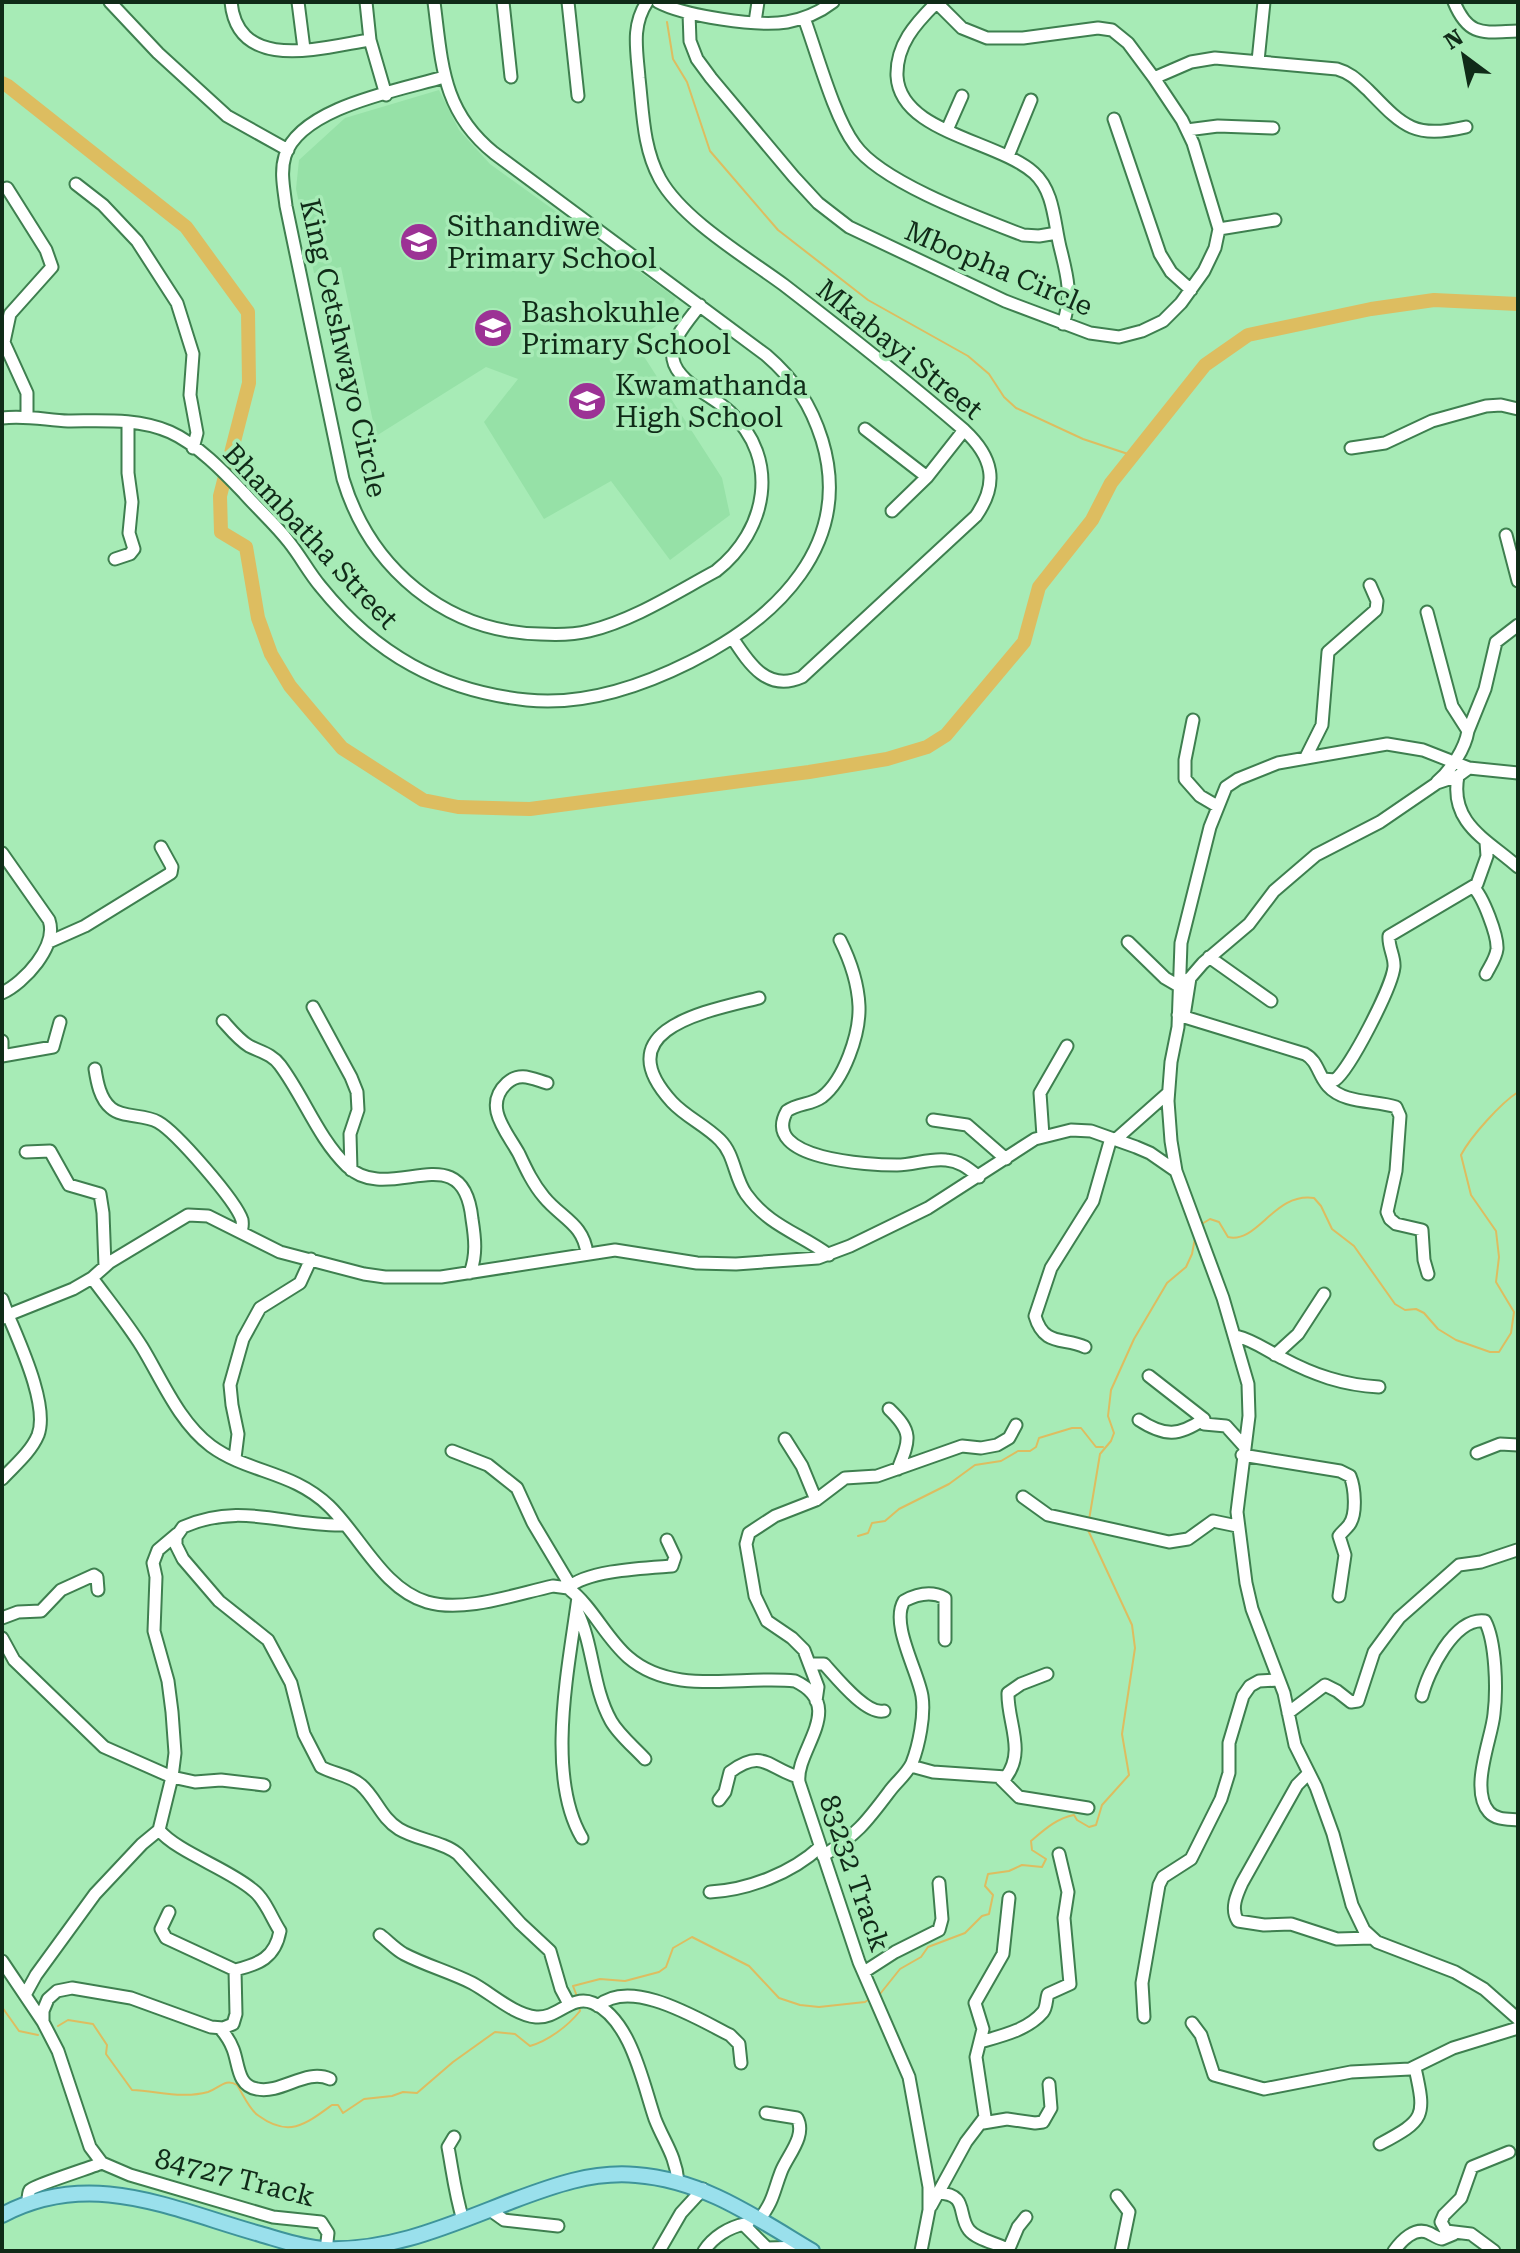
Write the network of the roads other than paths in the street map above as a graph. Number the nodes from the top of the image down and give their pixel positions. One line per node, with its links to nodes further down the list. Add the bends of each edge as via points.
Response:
1 (110, 2): 34 (street, via 227,116)
2 (231, 2): 20 (street, via 236,22 255,43 281,52)
3 (298, 2): 20 (street)
4 (366, 2): 19 (street)
5 (434, 2): 22 (street, Bhambatha Street)
6 (503, 2): 23 (street)
7 (568, 2): 26 (street)
8 (647, 2): 50 (street, Mkabayi Street, via 636,34 645,132 655,167 673,198)
9 (658, 2): 15 (street)
10 (758, 2): 17 (street)
11 (833, 2): 16 (street)
12 (936, 2): 24 (street, via 962,28 987,38 1112,30); 32 (street, via 904,40 897,82 907,105)
13 (1264, 2): 21 (street)
14 (1454, 2): 18 (street, via 1475,30)
15 (689, 13): 17 (street); 43 (street, Mbopha Circle, via 690,41 704,68 826,210 866,237)
16 (804, 18): 17 (street); 40 (street, via 842,122 871,163 896,180 1023,235)
17 (755, 22)
18 (1518, 31)
19 (370, 40): 20 (street); 25 (street)
20 (304, 49)
21 (1258, 61): 24 (street, via 1205,59); 30 (street, via 1345,71 1397,119 1420,131)
22 (444, 77): 25 (street); 42 (street, Bhambatha Street, via 462,121 481,142)
23 (511, 77)
24 (1154, 78): 33 (street)
25 (386, 95): 34 (street, via 320,118)
26 (578, 96)
27 (962, 96): 32 (street)
28 (1031, 100): 35 (street)
29 (1114, 119): 41 (street, via 1160,254)
30 (1466, 127)
31 (1273, 128): 33 (street)
32 (947, 130): 35 (street)
33 (1187, 130): 39 (street)
34 (288, 150): 42 (street, King Cetshwayo Circle, via 283,165 286,206 347,493 391,567 443,609 471,621 530,634 592,630 623,620 716,571 739,549 761,504 763,476 744,428 727,408 681,375 674,362 675,342)
35 (1008, 156): 40 (street, via 1042,182)
36 (76, 184): 51 (street, via 137,241 177,303 193,354 190,400 197,433)
37 (7, 188): 44 (street, via 52,267 10,314)
38 (1275, 220): 39 (street)
39 (1219, 229): 41 (street, Mbopha Circle, via 1211,260)
40 (1057, 233): 43 (street, via 1070,295)
41 (1191, 290): 43 (street, Mbopha Circle, via 1163,321 1130,335 1100,336)
42 (700, 305): 61 (street, Bhambatha Street, via 794,383 818,428 829,471 826,517 803,571 774,606)
43 (1063, 324)
44 (3, 340): 46 (street, via 27,393)
45 (1518, 409): 52 (street, via 1486,406 1432,421 1385,443)
46 (27, 417): 47 (street, Bhambatha Street); 48 (street, Bhambatha Street)
47 (2, 418)
48 (128, 422): 51 (street, Bhambatha Street, via 170,432); 56 (street, via 129,533 134,549)
49 (865, 429): 53 (street)
50 (964, 430): 53 (street); 61 (street, Mkabayi Street, via 988,460 991,479 983,507 816,666 798,679 771,680 755,670)
51 (191, 446): 61 (street, Bhambatha Street, via 286,538 319,586 354,623 388,653 445,681 527,700 582,698 646,683)
52 (1351, 448)
53 (927, 477): 54 (street)
54 (892, 511)
55 (1506, 535): 57 (street)
56 (115, 559)
57 (1518, 581)
58 (1370, 585): 64 (street, via 1376,610 1328,652 1322,725)
59 (1427, 612): 63 (street, via 1452,706)
60 (1518, 625): 63 (street, via 1496,642)
61 (733, 639)
62 (1193, 720): 70 (street, via 1185,779)
63 (1468, 731): 65 (street)
64 (1306, 757): 65 (street, via 1387,744); 70 (street, via 1238,779 1226,787)
65 (1453, 762): 66 (street); 69 (street)
66 (1469, 768): 67 (street); 68 (street)
67 (1518, 773)
68 (1458, 776): 69 (street); 71 (street, via 1461,812)
69 (1437, 783): 79 (street, via 1308,861 1274,891 1249,924)
70 (1217, 806): 82 (street, via 1184,928)
71 (1486, 842): 74 (street); 75 (street, via 1486,862)
72 (161, 847): 77 (street, via 171,873)
73 (2, 853): 77 (street, via 49,920)
74 (1518, 867)
75 (1473, 887): 80 (street, via 1497,942); 94 (street, via 1389,936 1394,965 1378,1010 1345,1070 1335,1080)
76 (840, 940): 104 (street, via 859,1006 848,1057 831,1089 787,1111 784,1132 792,1143 817,1155 894,1165 948,1160)
77 (49, 942): 83 (street, via 21,979)
78 (1128, 942): 82 (street)
79 (1209, 957): 81 (street); 85 (street)
80 (1486, 974)
81 (1190, 978): 82 (street); 87 (street)
82 (1177, 985): 87 (street)
83 (2, 993)
84 (759, 998): 107 (street, via 684,1020 655,1042 650,1070 672,1101 723,1143 758,1208)
85 (1271, 1001)
86 (313, 1007): 102 (street, via 357,1092)
87 (1181, 1016): 94 (street, via 1305,1054); 96 (street)
88 (223, 1021): 102 (street, via 242,1041 279,1063)
89 (60, 1022): 92 (street, via 53,1047)
90 (2, 1041): 92 (street)
91 (1067, 1046): 98 (street, via 1040,1093)
92 (2, 1054)
93 (95, 1069): 105 (street, via 107,1105 158,1122 175,1137 232,1203)
94 (1323, 1079): 111 (street, via 1343,1096 1398,1109 1396,1171 1387,1212 1392,1222 1422,1230)
95 (547, 1083): 106 (street, via 526,1076 511,1080 497,1098 498,1117 536,1187 583,1235)
96 (1168, 1093): 99 (street); 103 (street)
97 (933, 1120): 101 (street, via 967,1125)
98 (1043, 1136): 99 (street, via 1080,1129); 101 (street)
99 (1113, 1139): 103 (street, via 1150,1153); 117 (street, via 1093,1201 1051,1268 1035,1316 1055,1341)
100 (26, 1152): 109 (street, via 50,1151 69,1185 100,1194)
101 (1006, 1159): 104 (street)
102 (351, 1170): 110 (street, via 378,1181 431,1173 459,1183 471,1206 475,1249)
103 (1176, 1171): 116 (street)
104 (979, 1177): 107 (street, via 905,1221)
105 (241, 1232): 108 (street, via 280,1252); 109 (street, via 208,1216 188,1215)
106 (587, 1254): 107 (street, via 623,1250 724,1264); 110 (street)
107 (829, 1255)
108 (311, 1259): 110 (street, via 385,1277); 130 (street, via 300,1283 260,1308 243,1339 230,1385 238,1434)
109 (105, 1266): 112 (street)
110 (470, 1273)
111 (1428, 1274)
112 (92, 1278): 115 (street); 130 (street, via 197,1433)
113 (1324, 1294): 118 (street, via 1298,1334)
114 (2, 1299): 115 (street)
115 (5, 1317): 132 (street, via 41,1416 35,1440)
116 (1236, 1336): 118 (street); 127 (street, via 1248,1384)
117 (1085, 1347)
118 (1275, 1355): 120 (street, via 1333,1381)
119 (1149, 1376): 122 (street)
120 (1379, 1387)
121 (889, 1409): 131 (street, via 907,1431)
122 (1204, 1419): 123 (street, via 1188,1430 1170,1432); 127 (street, via 1204,1424 1230,1429)
123 (1139, 1420)
124 (1016, 1425): 131 (street, via 997,1445 962,1446)
125 (785, 1439): 134 (street)
126 (1518, 1445): 129 (street, via 1500,1444)
127 (1243, 1450): 136 (street); 142 (street, via 1350,1476 1353,1516 1339,1536 1345,1555)
128 (452, 1451): 140 (street, via 488,1465 517,1488)
129 (1477, 1453)
130 (235, 1458): 135 (street, via 305,1486)
131 (898, 1469): 134 (street, via 850,1477)
132 (2, 1479)
133 (1023, 1497): 136 (street, via 1048,1515 1169,1542 1188,1539 1213,1521)
134 (816, 1500): 148 (street, via 755,1528 746,1541 752,1586 764,1616 800,1645)
135 (345, 1525): 137 (street, via 223,1516 195,1521); 140 (street, via 396,1585 427,1602 457,1606)
136 (1237, 1526): 150 (street, via 1249,1598)
137 (177, 1535): 158 (street, via 158,1550 153,1563 154,1631 172,1712); 179 (street, via 179,1551 199,1580 268,1640 291,1683 304,1734 321,1767 363,1786 398,1828 458,1854 550,1951)
138 (667, 1540): 140 (street, via 675,1557 672,1566 614,1572)
139 (1517, 1550): 154 (street, via 1459,1565 1399,1618 1376,1647 1356,1702 1327,1684)
140 (569, 1586): 143 (street)
141 (98, 1590): 145 (street, via 94,1575 61,1590 41,1611)
142 (1339, 1596)
143 (578, 1597): 144 (street); 152 (street, via 621,1650 651,1673 677,1680 795,1681)
144 (577, 1611): 155 (street, via 607,1712); 166 (street, via 563,1704 562,1763 572,1817)
145 (2, 1618)
146 (2, 1638): 158 (street, via 14,1660 104,1747)
147 (945, 1640): 156 (street, via 945,1598 925,1594 904,1601 903,1631 923,1704)
148 (811, 1664): 152 (street, 83232 Track); 153 (street, via 824,1664 872,1710)
149 (1047, 1674): 160 (street, via 1008,1693 1015,1735 1010,1771)
150 (1279, 1680): 154 (street); 181 (street, via 1259,1681 1243,1696 1229,1743 1223,1793 1191,1859 1159,1885 1142,1983)
151 (1422, 1696): 164 (street, via 1438,1656 1468,1625 1485,1621 1495,1693 1483,1758 1483,1799 1494,1816)
152 (816, 1701): 159 (street, 83232 Track, via 815,1734)
153 (884, 1711)
154 (1288, 1713): 157 (street)
155 (645, 1759)
156 (911, 1766): 160 (street); 167 (street, via 868,1822 846,1841)
157 (1309, 1773): 174 (street, via 1352,1905); 174 (street, via 1297,1785 1238,1891 1235,1916 1264,1925 1291,1924 1332,1938)
158 (172, 1777): 161 (street); 165 (street)
159 (798, 1777): 162 (street, via 765,1761 750,1762 730,1772); 167 (street, 83232 Track)
160 (1001, 1779): 163 (street, via 1019,1797)
161 (264, 1785)
162 (719, 1800)
163 (1088, 1808)
164 (1518, 1820)
165 (159, 1830): 176 (street, via 255,1891 280,1931 265,1961); 178 (street, via 95,1894)
166 (582, 1838)
167 (821, 1852): 170 (street, via 750,1885); 177 (street, 83232 Track)
168 (1059, 1854): 187 (street, via 1068,1892 1064,1918 1070,1984 1048,1994 1044,2012 1026,2025)
169 (939, 1883): 177 (street, via 939,1930)
170 (710, 1892)
171 (1009, 1898): 187 (street, via 1003,1954 976,1999 983,2029)
172 (169, 1912): 176 (street, via 161,1929 166,1938)
173 (380, 1935): 179 (street, via 405,1955 530,2016 556,2014)
174 (1372, 1938): 182 (street, via 1472,1981)
175 (2, 1961): 178 (street)
176 (235, 1970): 185 (street, via 236,2018)
177 (864, 1972): 204 (street, 83232 Track, via 909,2077)
178 (25, 1995): 183 (street)
179 (569, 2004): 180 (street)
180 (598, 2006): 188 (street, via 618,1996 649,1998 730,2035 741,2050); 198 (street, via 615,2021 633,2052 675,2158)
181 (1144, 2017)
182 (1518, 2019)
183 (43, 2022): 185 (street, via 45,2005 63,1989 127,1997); 197 (street, via 90,2147)
184 (1192, 2023): 189 (street, via 1214,2075 1257,2088 1351,2072)
185 (220, 2028): 190 (street, via 243,2081 252,2088 265,2090 318,2076)
186 (1518, 2028): 189 (street, via 1453,2048)
187 (980, 2042): 193 (street, via 976,2057 986,2108)
188 (741, 2063)
189 (1415, 2068): 195 (street, via 1421,2114)
190 (330, 2079)
191 (1049, 2084): 193 (street, via 1051,2108 1043,2122)
192 (766, 2113): 208 (street, via 797,2118 800,2128 774,2199)
193 (983, 2123): 200 (street, via 966,2142)
194 (454, 2137): 207 (street, via 448,2147)
195 (1380, 2144)
196 (1509, 2152): 210 (street, via 1472,2167 1461,2198 1441,2222 1446,2231)
197 (106, 2165): 202 (street, via 35,2187); 213 (street, 84727 Track, via 273,2217 321,2222 328,2233)
198 (678, 2182): 199 (main road); 203 (main road, via 635,2174 597,2176 568,2181)
199 (703, 2189): 208 (main road); 214 (street)
200 (938, 2193): 204 (street); 206 (street, via 958,2201 969,2231 1005,2248)
201 (1117, 2196): 217 (street, via 1129,2212)
202 (28, 2202): 205 (main road); 213 (main road, via 72,2193 115,2194)
203 (490, 2210): 207 (main road); 209 (street, via 500,2219)
204 (929, 2210): 216 (street, 83232 Track)
205 (2, 2215)
206 (1026, 2217)
207 (463, 2220): 211 (main road)
208 (752, 2220): 212 (main road); 215 (street, via 728,2229)
209 (558, 2226)
210 (1459, 2232): 218 (street, via 1442,2239 1418,2232); 219 (street)
211 (408, 2245): 213 (main road)
212 (809, 2249)
213 (326, 2250)
214 (659, 2251)
215 (704, 2251)
216 (921, 2251)
217 (1121, 2251)
218 (1394, 2251)
219 (1494, 2251)

